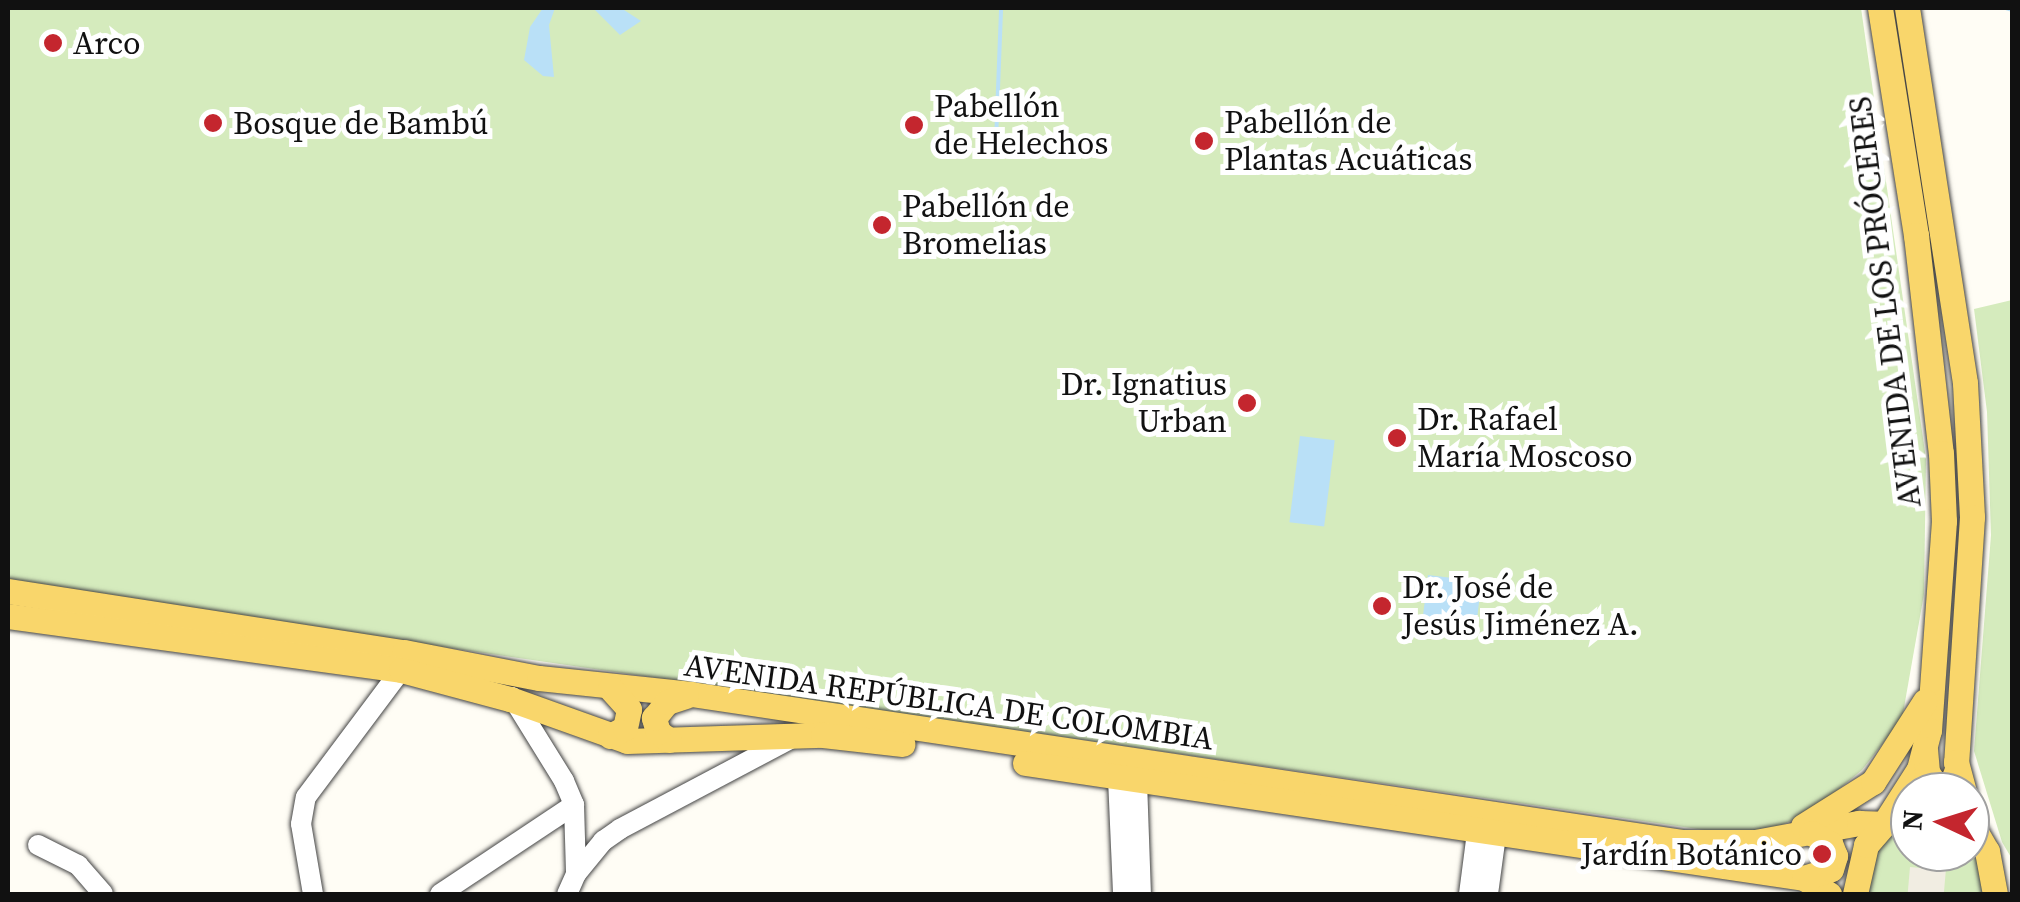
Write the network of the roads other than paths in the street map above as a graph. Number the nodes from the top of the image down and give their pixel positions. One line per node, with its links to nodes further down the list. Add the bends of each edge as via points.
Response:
1 (1880, 8): 7 (main road, AVENIDA DE LOS PRÓCERES, via 1941,453 1942,577)
2 (1907, 8): 17 (main road, AVENIDA DE LOS PRÓCERES, via 1965,383 1972,517)
3 (8, 591): 6 (main road, AVENIDA REPÚBLICA DE COLOMBIA)
4 (8, 616): 5 (main road, AVENIDA REPÚBLICA DE COLOMBIA)
5 (402, 670): 10 (main road, AVENIDA REPÚBLICA DE COLOMBIA); 31 (street, via 306,796 300,824)
6 (539, 678): 8 (main road, AVENIDA REPÚBLICA DE COLOMBIA); 10 (street)
7 (1932, 687): 14 (main road, AVENIDA DE LOS PRÓCERES); 24 (main road, via 1873,782)
8 (610, 688): 9 (main road, AVENIDA REPÚBLICA DE COLOMBIA); 11 (main road, via 630,709 625,728)
9 (691, 694): 13 (main road, via 658,710 655,726); 24 (main road, AVENIDA REPÚBLICA DE COLOMBIA, via 1682,842)
10 (510, 699): 11 (main road, AVENIDA REPÚBLICA DE COLOMBIA); 19 (street)
11 (610, 736): 13 (main road, AVENIDA REPÚBLICA DE COLOMBIA)
12 (797, 736): 13 (main road, AVENIDA REPÚBLICA DE COLOMBIA); 18 (main road, AVENIDA REPÚBLICA DE COLOMBIA, via 897,743); 27 (street, via 620,829)
13 (668, 740)
14 (1925, 749): 15 (main road, AVENIDA DE LOS PRÓCERES); 16 (main road)
15 (1916, 772)
16 (1927, 772)
17 (1961, 772)
18 (1128, 780): 22 (main road, AVENIDA REPÚBLICA DE COLOMBIA); 34 (street); 35 (street)
19 (574, 806): 27 (street); 32 (street)
20 (1890, 817): 23 (main road, AVENIDA REPÚBLICA DE COLOMBIA)
21 (1890, 820): 39 (main road, AVENIDA DE LOS PRÓCERES, via 1859,860)
22 (1487, 833): 28 (main road, AVENIDA REPÚBLICA DE COLOMBIA); 36 (street); 37 (street)
23 (1811, 834): 24 (main road, AVENIDA REPÚBLICA DE COLOMBIA); 28 (main road, via 1830,843 1836,856 1831,869)
24 (1785, 836)
25 (38, 846): 30 (street, via 78,865)
26 (1990, 852): 29 (main road)
27 (576, 874): 33 (street)
28 (1804, 878): 38 (main road, AVENIDA REPÚBLICA DE COLOMBIA)
29 (2012, 883)
30 (103, 894)
31 (313, 894)
32 (440, 894)
33 (568, 894)
34 (1123, 894)
35 (1141, 894)
36 (1469, 894)
37 (1488, 894)
38 (1829, 894)
39 (1855, 894)

